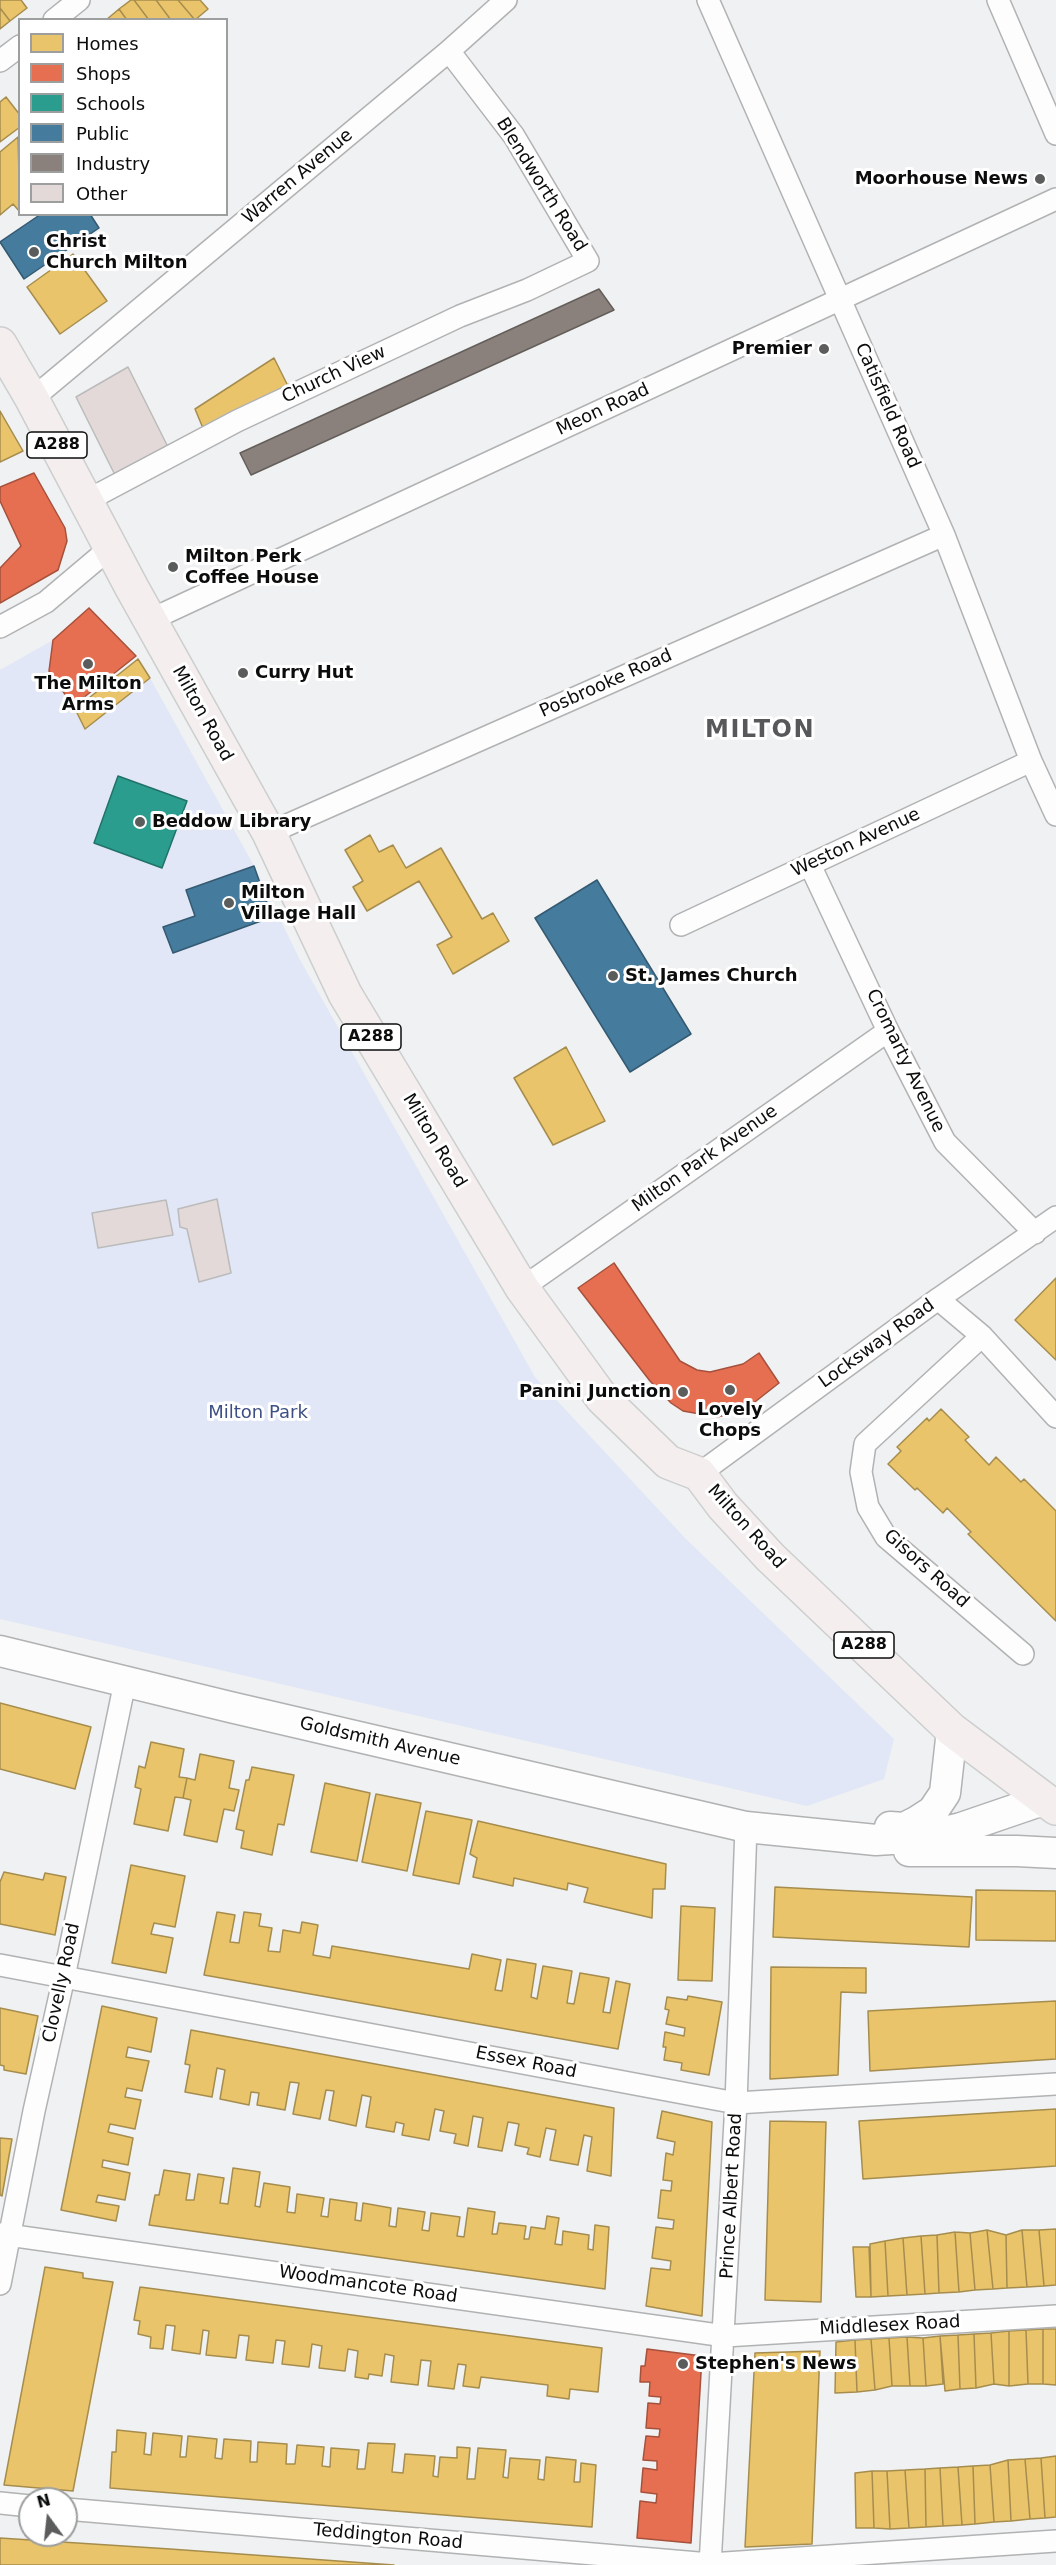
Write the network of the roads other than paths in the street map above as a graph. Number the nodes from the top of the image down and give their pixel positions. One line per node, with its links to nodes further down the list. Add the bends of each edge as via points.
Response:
1 (79, 0): 5 (street)
2 (506, 0): 7 (street, Warren Avenue)
3 (708, 0): 12 (street, Catisfield Road)
4 (998, 0): 9 (street)
5 (56, 18)
6 (18, 48): 8 (street)
7 (449, 51): 11 (street, Blendworth Road, via 514,136); 14 (street, Warren Avenue)
8 (0, 61)
9 (1056, 134)
10 (1056, 199): 12 (street, Meon Road)
11 (588, 261): 15 (street, Church View, via 460,316 237,421)
12 (840, 299): 16 (street, Catisfield Road); 18 (street, Meon Road)
13 (0, 344): 14 (main road, Milton Road / A288)
14 (32, 399): 15 (main road, Milton Road / A288)
15 (86, 501): 17 (main road, Milton Road / A288)
16 (944, 535): 20 (street, Catisfield Road); 22 (street, Posbrooke Road)
17 (110, 548): 18 (main road, Milton Road / A288); 19 (street, via 46,602)
18 (150, 620): 22 (main road, Milton Road / A288)
19 (0, 627)
20 (1031, 761): 21 (street, Catisfield Road); 23 (street, Weston Avenue)
21 (1056, 816)
22 (269, 832): 28 (main road, Milton Road / A288, via 345,994)
23 (810, 865): 24 (street, Weston Avenue); 25 (street, Cromarty Avenue)
24 (681, 925)
25 (888, 1030): 27 (street, Cromarty Avenue, via 945,1142); 28 (street, Milton Park Avenue)
26 (1056, 1217): 27 (street, Locksway Road)
27 (1035, 1233): 29 (street, Locksway Road)
28 (522, 1288): 32 (main road, Milton Road / A288, via 602,1398 668,1462)
29 (938, 1299): 30 (street); 32 (street, Locksway Road)
30 (982, 1336): 31 (street); 34 (street, Gisors Road, via 865,1444 861,1472 868,1507 886,1537)
31 (1056, 1418)
32 (699, 1474): 36 (main road, Milton Road / A288, via 770,1557)
33 (0, 1651): 35 (main road, Goldsmith Avenue)
34 (1023, 1654)
35 (125, 1682): 38 (main road, Goldsmith Avenue); 42 (street, Clovelly Road)
36 (952, 1730): 37 (main road, Milton Road / A288); 38 (main road, via 945,1793 933,1810 904,1828 818,1824)
37 (1049, 1804): 38 (main road, Goldsmith Avenue, via 922,1837 876,1840); 39 (main road)
38 (754, 1828): 39 (main road, Goldsmith Avenue, via 808,1843 922,1852); 44 (street, Prince Albert Road)
39 (1017, 1851): 40 (main road, Goldsmith Avenue)
40 (1056, 1853)
41 (0, 1965): 42 (street, Essex Road)
42 (64, 1977): 44 (street, Essex Road); 45 (street, Clovelly Road)
43 (1056, 2084): 44 (street, Essex Road)
44 (736, 2103): 48 (street, Prince Albert Road)
45 (5, 2234): 46 (street, Clovelly Road); 48 (street, Woodmancote Road)
46 (0, 2284)
47 (1056, 2316): 48 (street, Middlesex Road)
48 (725, 2336): 53 (street, Prince Albert Road)
49 (0, 2504): 50 (street)
50 (18, 2505)
51 (78, 2510): 53 (street, Teddington Road)
52 (1056, 2541): 53 (street, Teddington Road)
53 (710, 2565)

